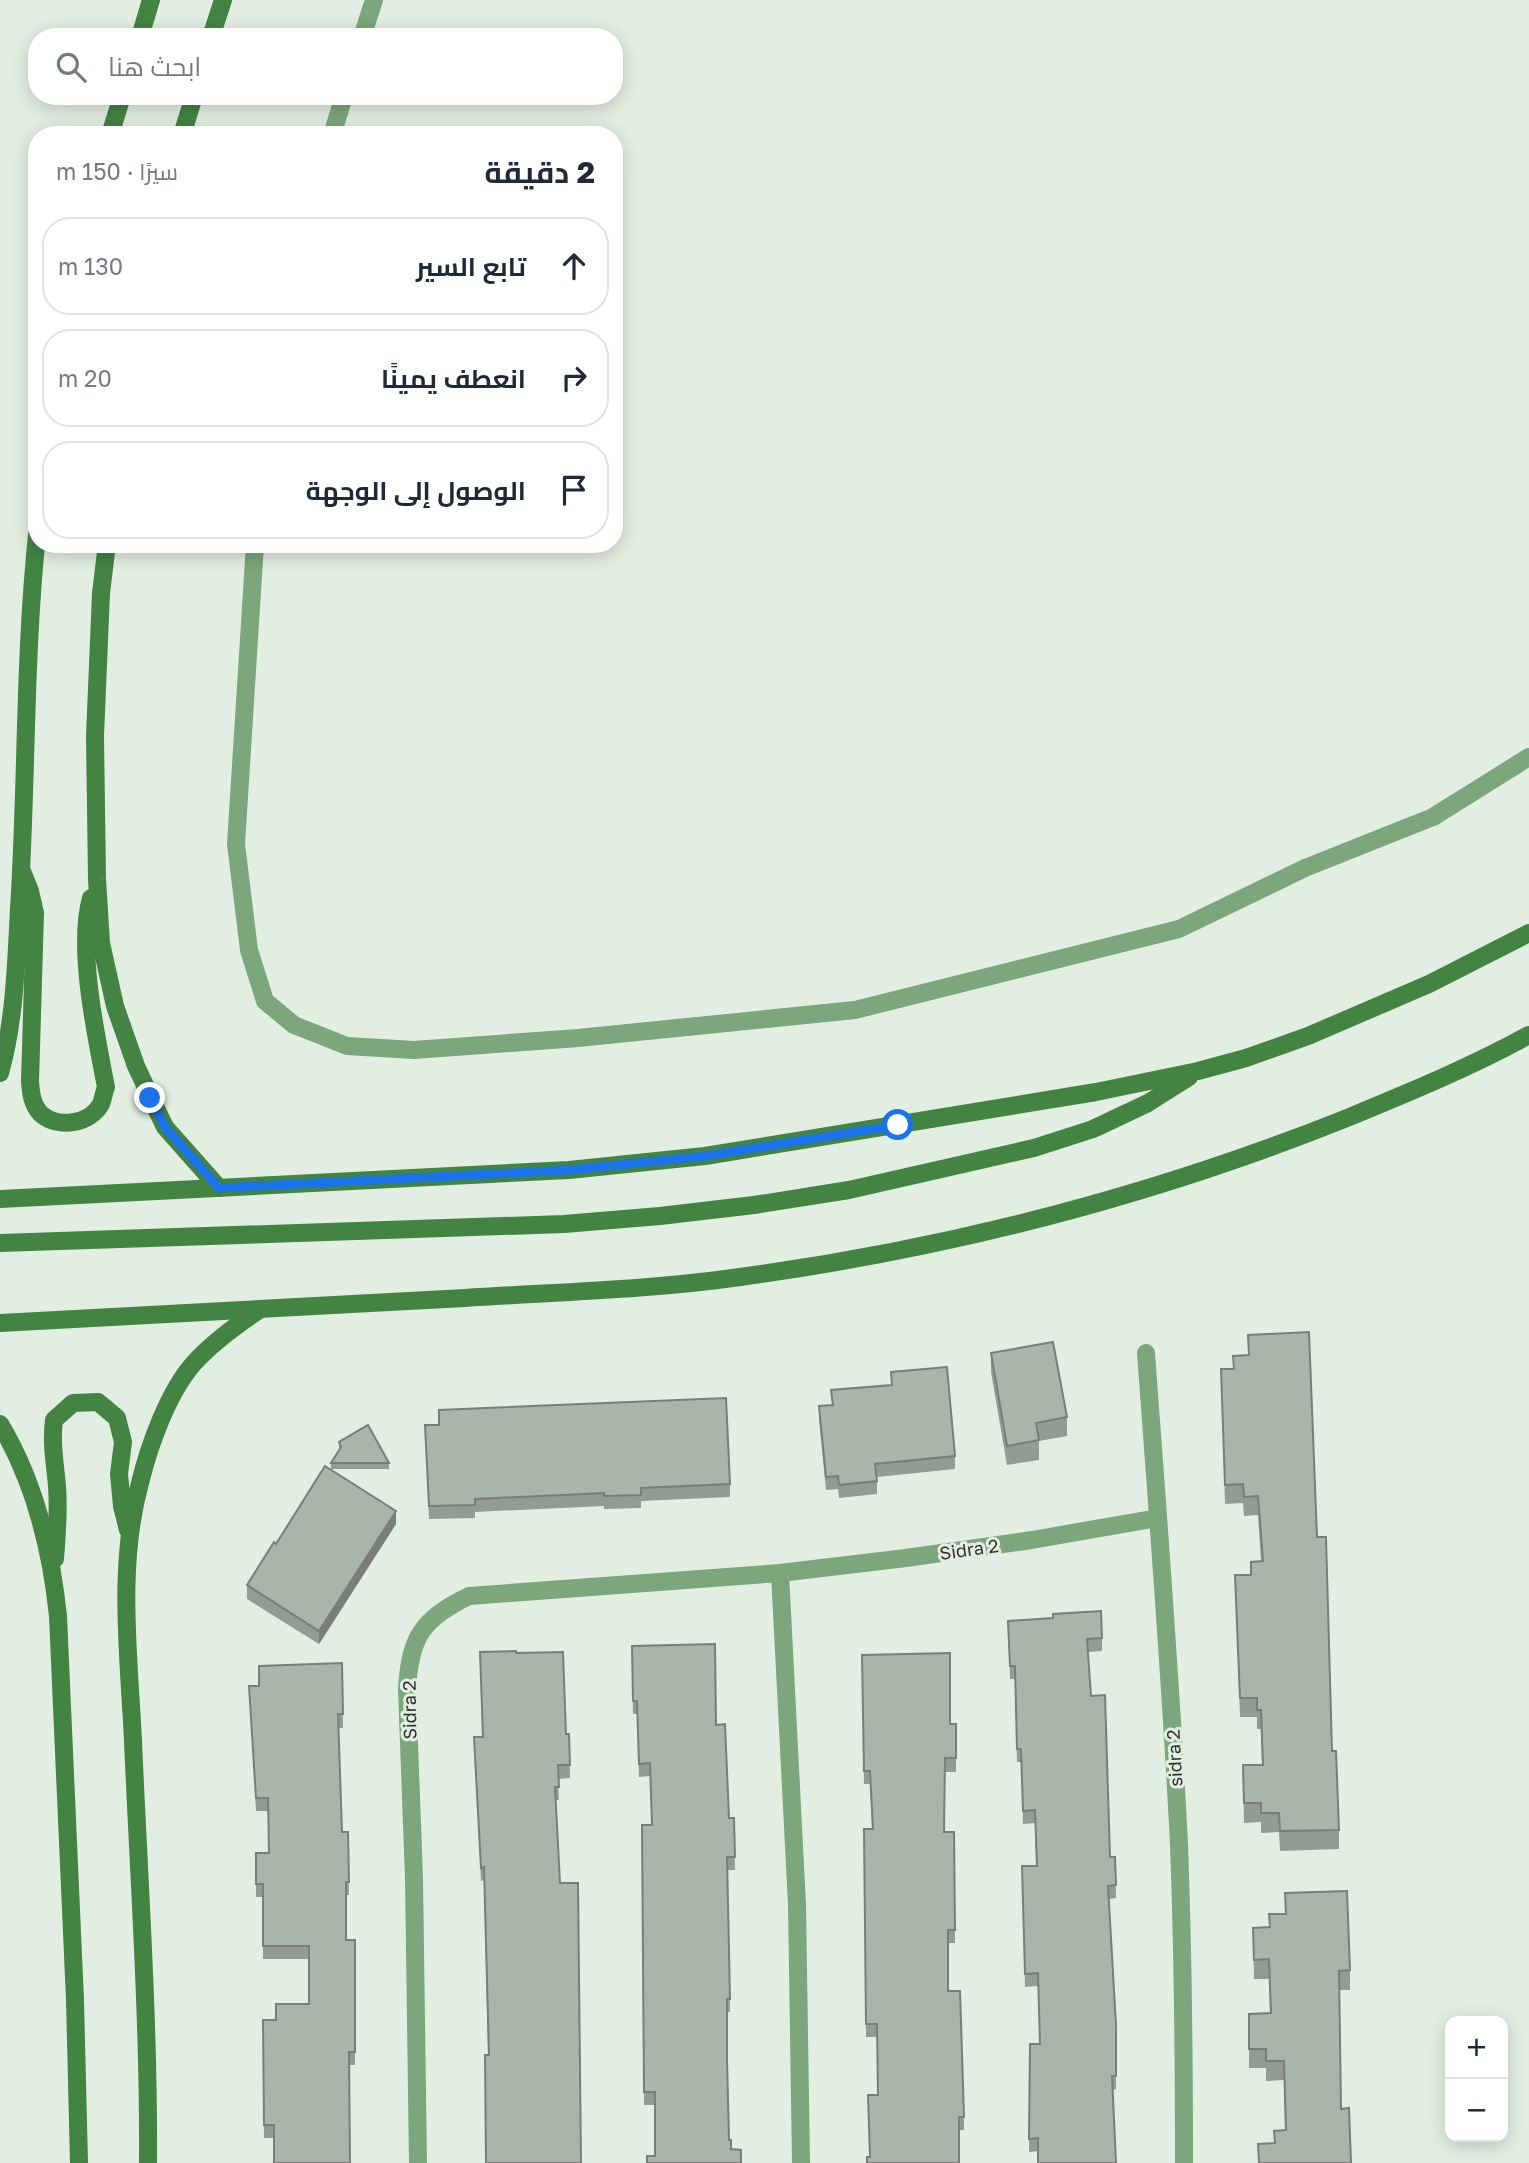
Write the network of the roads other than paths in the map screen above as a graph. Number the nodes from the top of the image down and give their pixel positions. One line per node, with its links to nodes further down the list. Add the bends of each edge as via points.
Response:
1 (151, 0): 4 (street)
2 (223, 0): 5 (street)
3 (374, 0): 6 (street)
4 (143, 28)
5 (214, 28)
6 (365, 28)
7 (119, 105): 10 (street)
8 (191, 105): 11 (street)
9 (341, 105): 12 (street)
10 (113, 126)
11 (185, 126)
12 (335, 126)
13 (35, 553): 17 (street)
14 (106, 553): 18 (street, via 95,736)
15 (255, 553): 16 (street, via 236,844 249,950 265,1001 294,1025 347,1046 414,1050 855,1010 1179,929 1305,868 1433,817)
16 (1529, 757)
17 (22, 871): 18 (street, via 35,913 32,1099 41,1114 56,1122 74,1123 90,1116 101,1104 106,1087 85,936); 22 (street, via 11,1017)
18 (97, 879): 23 (street, via 101,943 115,1006 136,1066 165,1127)
19 (1529, 933): 21 (street, via 1429,984 1308,1036)
20 (1529, 1035): 26 (street, via 1406,1094 1299,1137 1079,1209 966,1236 737,1278)
21 (1198, 1071): 23 (street, via 705,1156 569,1170); 25 (street, via 1148,1103 1093,1129 1021,1151 835,1192 741,1207 564,1224)
22 (0, 1073)
23 (219, 1188): 24 (street)
24 (0, 1199)
25 (0, 1243)
26 (259, 1310): 27 (street); 31 (street, via 223,1335 192,1366 170,1401 139,1484)
27 (0, 1323)
28 (1146, 1353): 30 (street, sidra 2)
29 (0, 1424): 33 (street, via 27,1479)
30 (1158, 1518): 32 (street, Sidra 2, via 1020,1542); 38 (street, sidra 2, via 1179,1848)
31 (129, 1537): 33 (street, via 122,1506 123,1442 117,1418 98,1402 73,1403 54,1420 51,1444 58,1531); 35 (street, via 128,1626)
32 (780, 1573): 36 (street, Sidra 2, via 469,1596 442,1609 421,1631 408,1659 407,1689); 37 (street, via 797,1904)
33 (53, 1574): 34 (street, via 71,1897)
34 (79, 2163)
35 (148, 2163)
36 (418, 2163)
37 (801, 2163)
38 (1184, 2163)

